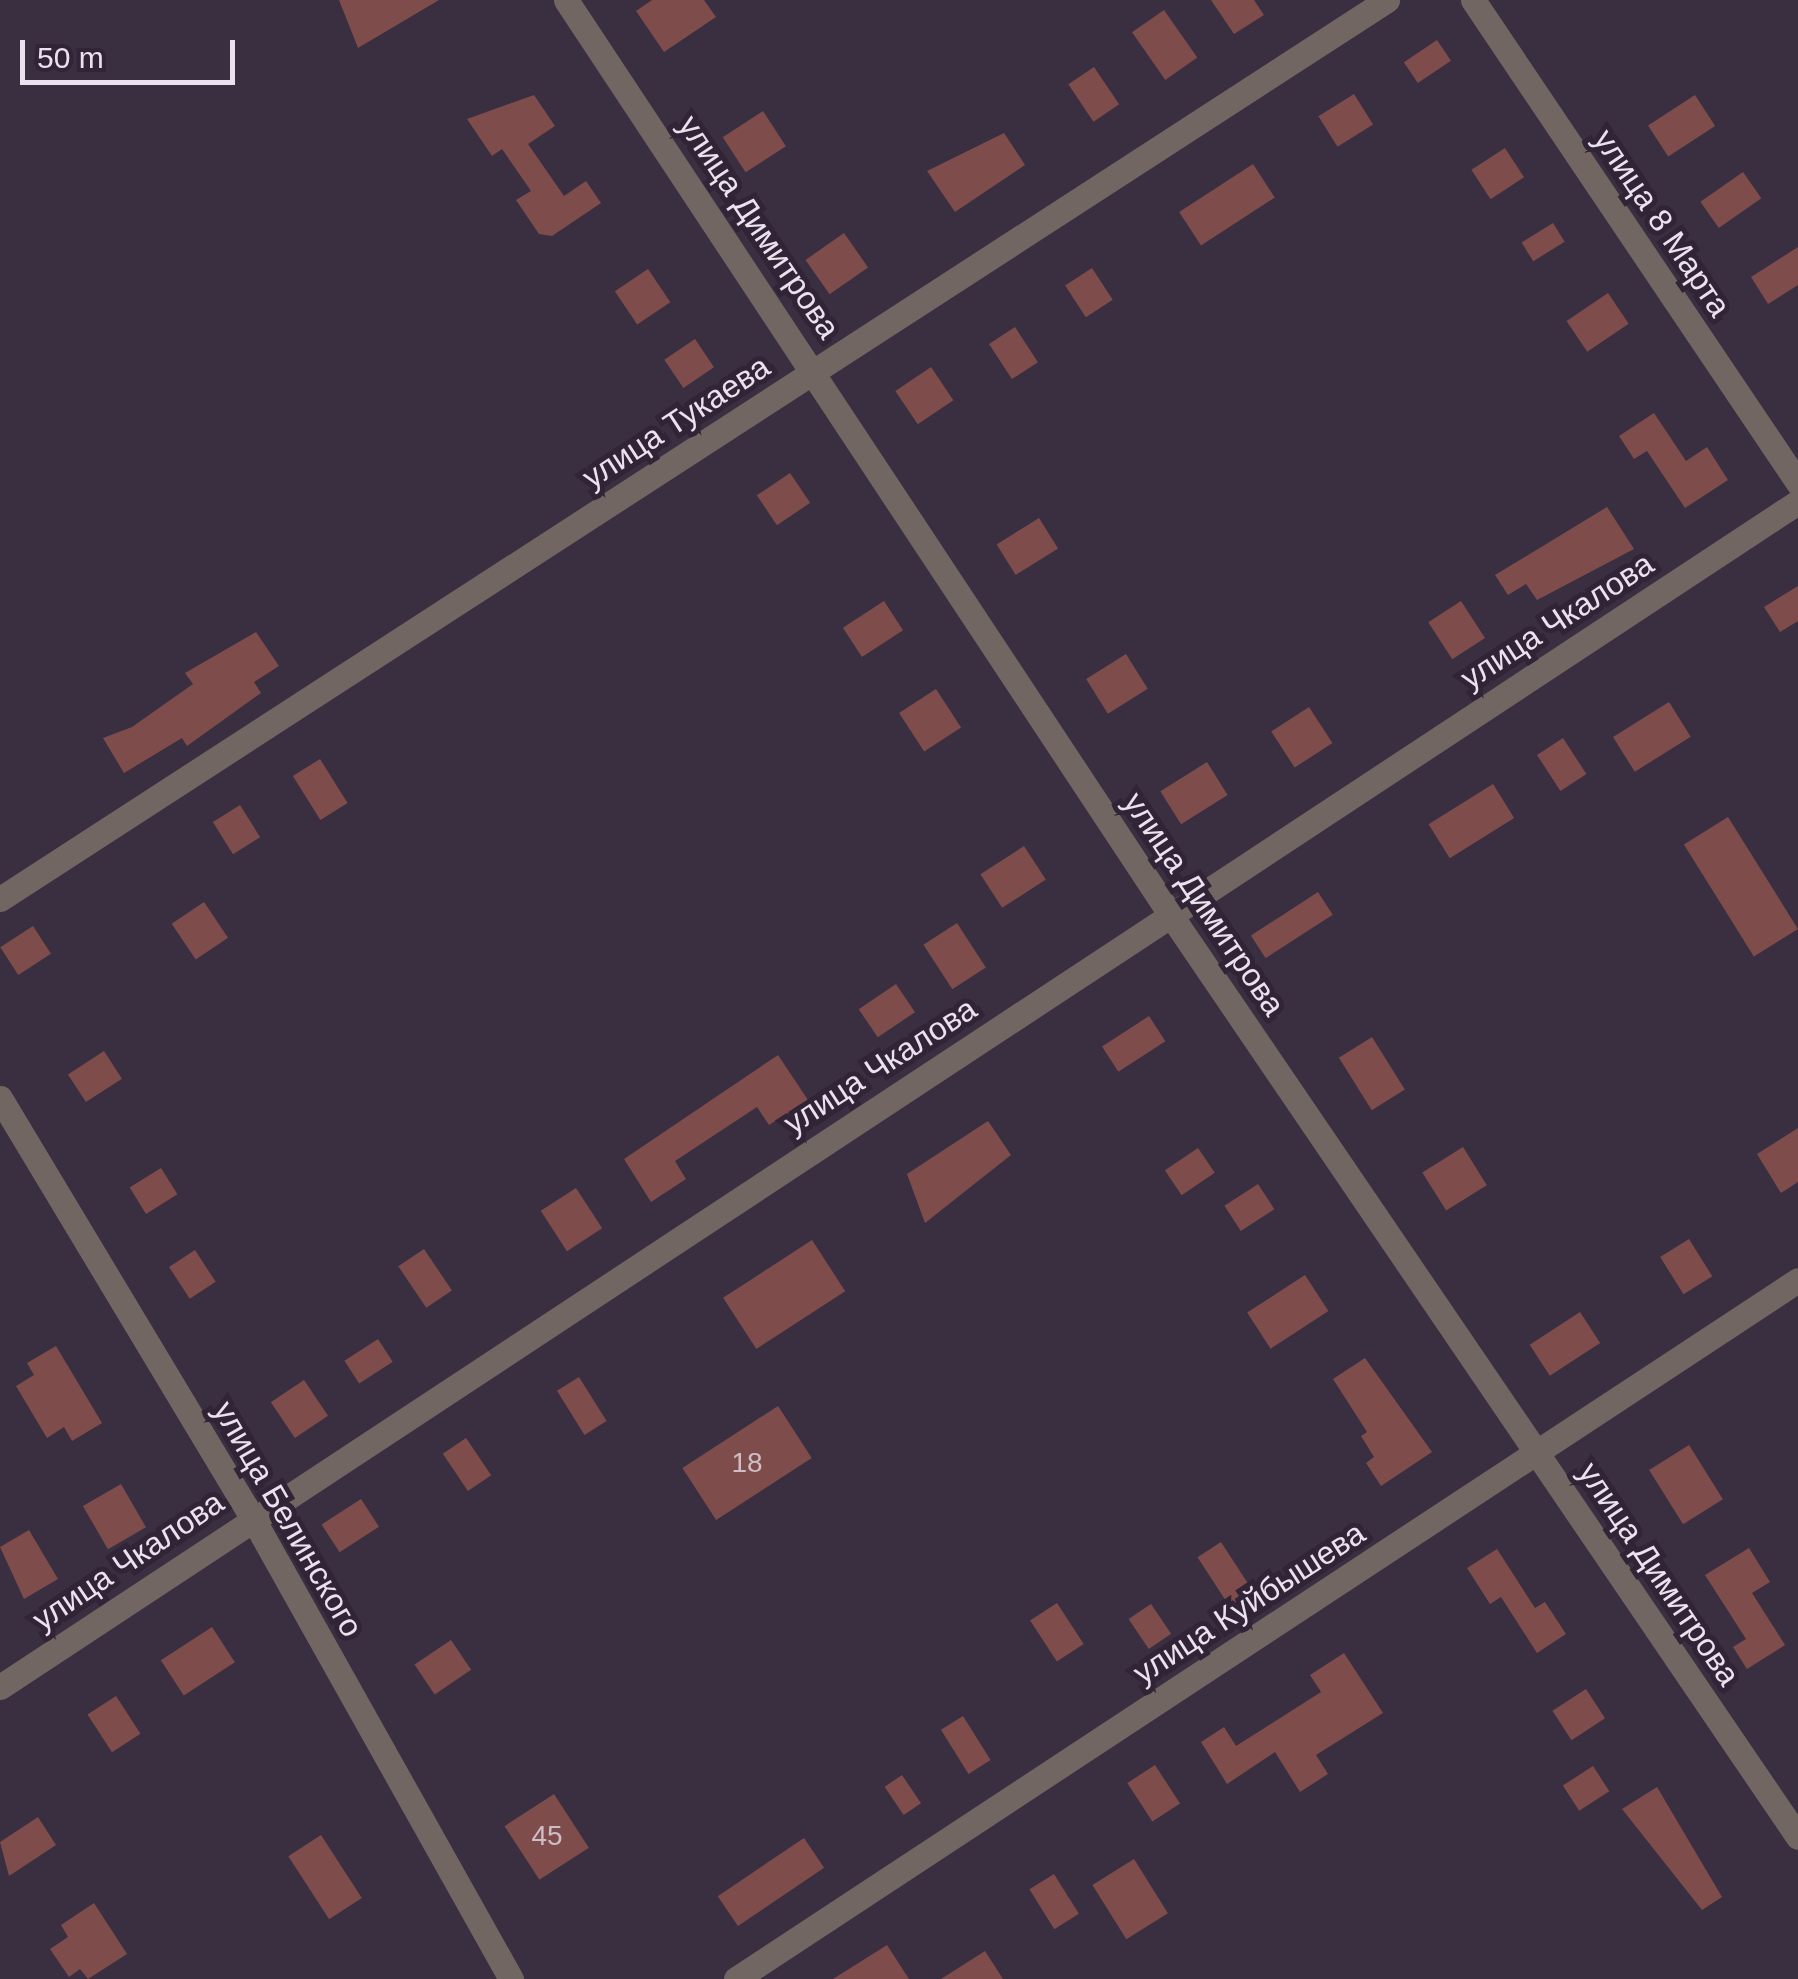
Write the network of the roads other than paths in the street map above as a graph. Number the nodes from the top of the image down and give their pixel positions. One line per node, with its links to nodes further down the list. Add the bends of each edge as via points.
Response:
1 (566, 0): 4 (street, улица Димитрова)
2 (1387, 0): 4 (street, улица Тукаева)
3 (1473, 0): 5 (street, улица 8 Марта)
4 (817, 370): 7 (street, улица Тукаева); 8 (street, улица Димитрова)
5 (1798, 483)
6 (1798, 502): 8 (street, улица Чкалова)
7 (0, 899)
8 (1170, 914): 11 (street, улица Димитрова); 12 (street, улица Чкалова)
9 (0, 1098): 12 (street, улица Белинского)
10 (1798, 1280): 11 (street, улица Куйбышева)
11 (1538, 1453): 14 (street, улица Димитрова); 16 (street, улица Куйбышева)
12 (252, 1517): 13 (street, улица Чкалова); 15 (street, улица Белинского)
13 (0, 1686)
14 (1798, 1837)
15 (512, 1979)
16 (736, 1979)

